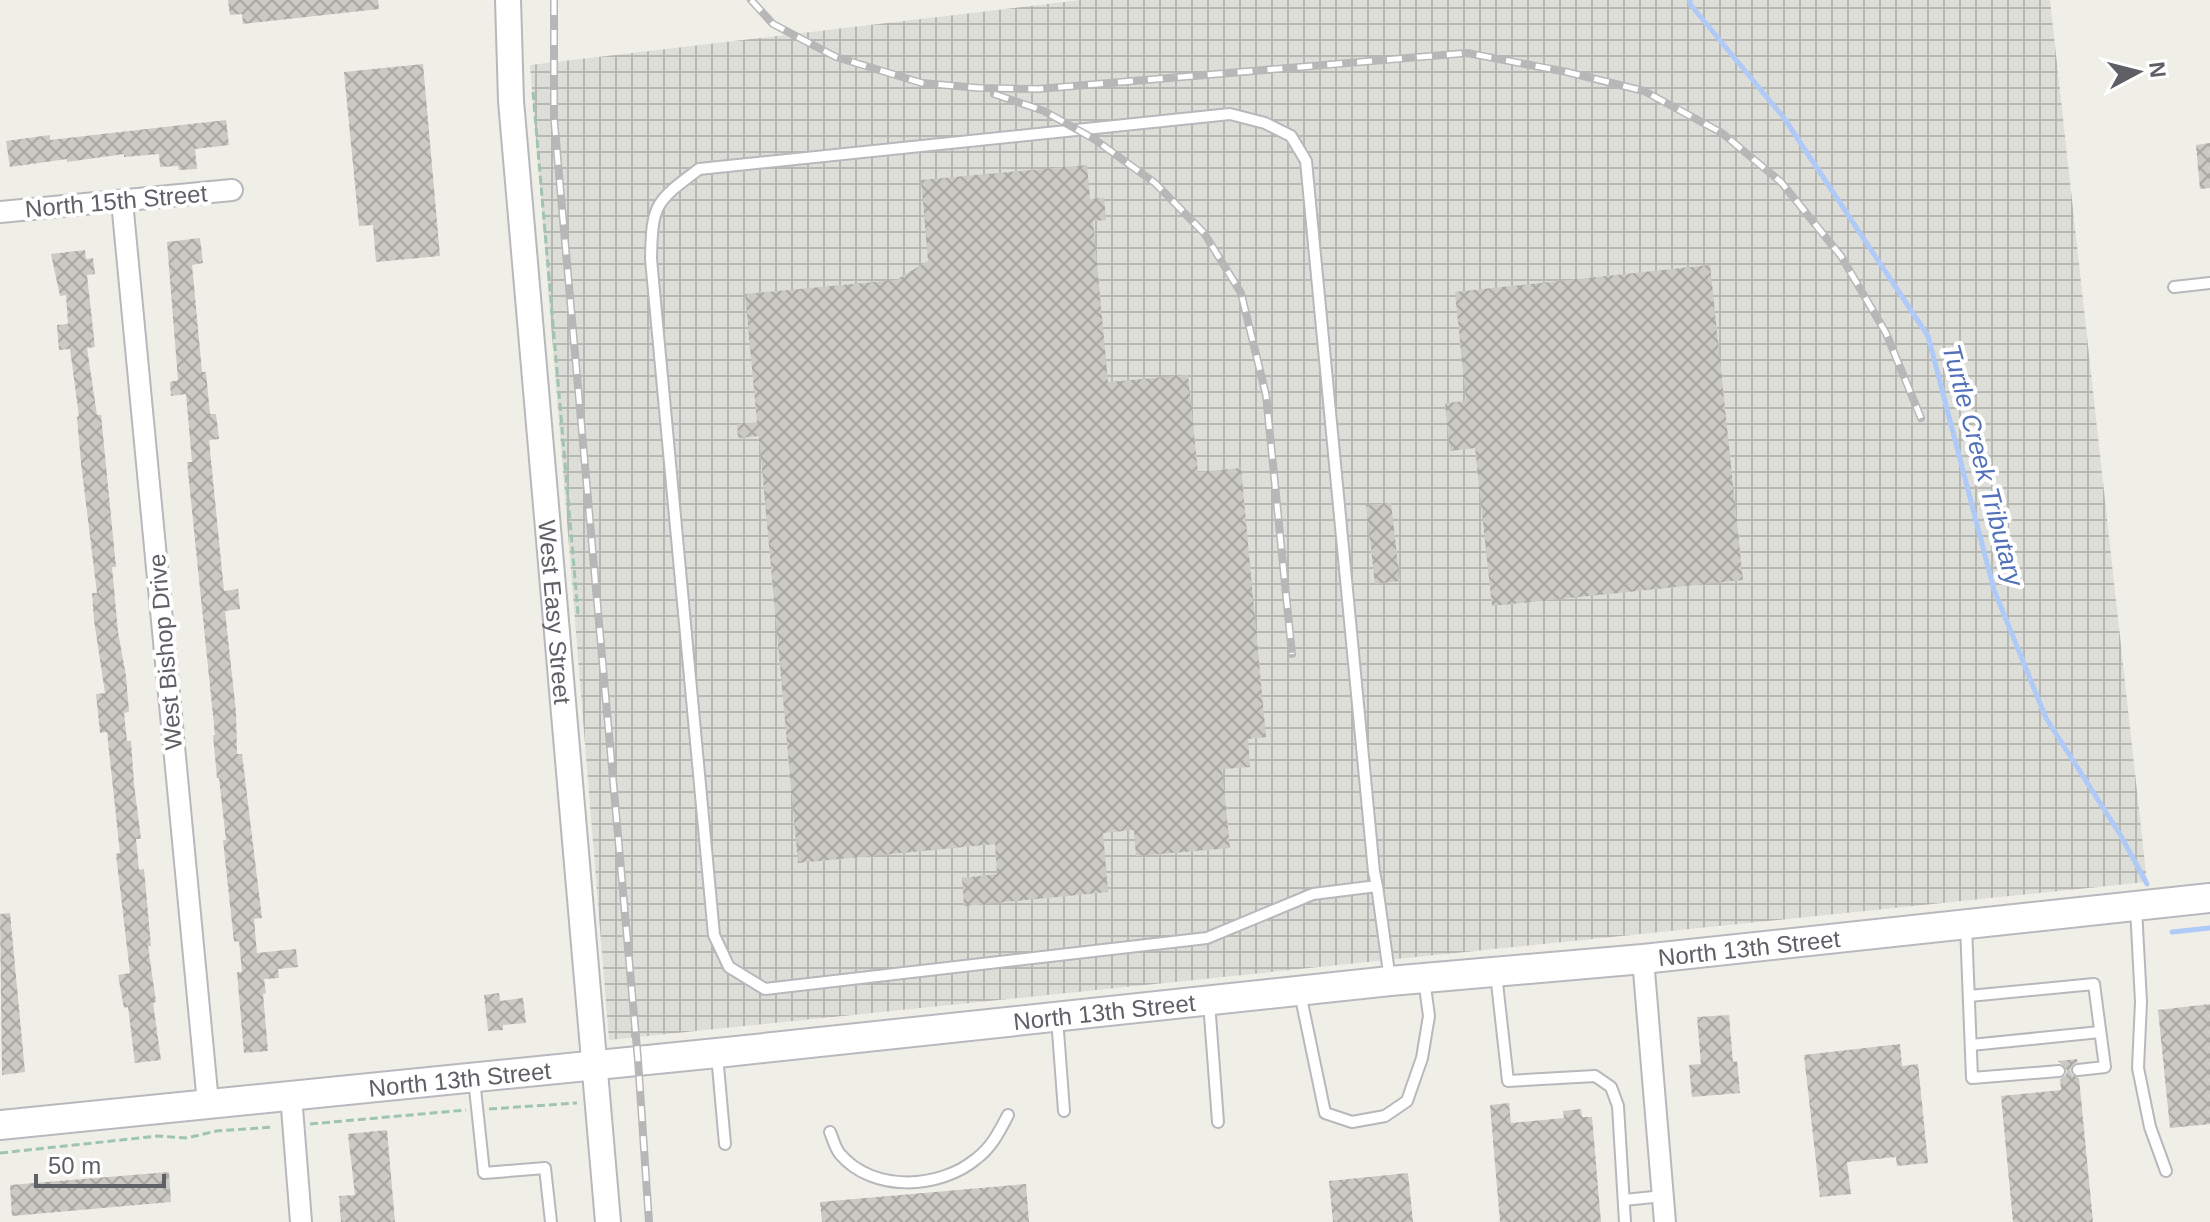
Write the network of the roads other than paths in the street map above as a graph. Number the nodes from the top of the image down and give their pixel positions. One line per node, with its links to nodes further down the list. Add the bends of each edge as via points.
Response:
1 (508, 0): 22 (street, West Easy Street, via 511,101)
2 (232, 190): 3 (street, North 15th Street)
3 (122, 201): 4 (street, North 15th Street); 27 (street, West Bishop Drive)
4 (0, 212)
5 (2210, 283): 6 (lane)
6 (2174, 287)
7 (1377, 886): 7 (lane, via 1306,161 1291,136 1230,114 699,169 666,194 652,219 651,259 714,935 729,967 765,989 1207,938 1313,894); 14 (lane)
8 (2210, 898): 9 (main road, North 13th Street)
9 (2136, 906): 10 (main road, North 13th Street); 34 (lane, via 2138,1068)
10 (1965, 924): 11 (main road, North 13th Street); 16 (lane)
11 (1643, 959): 12 (main road, North 13th Street); 35 (street)
12 (1496, 972): 13 (main road, North 13th Street); 36 (lane, via 1508,1081 1595,1076 1611,1087 1618,1106)
13 (1424, 978): 14 (main road, North 13th Street); 15 (lane, via 1429,1016 1407,1101 1385,1116 1352,1122 1325,1113)
14 (1390, 981): 15 (main road, North 13th Street)
15 (1299, 991): 17 (main road, North 13th Street)
16 (1969, 996): 19 (lane, via 2094,984); 20 (lane)
17 (1209, 1000): 18 (main road, North 13th Street); 30 (lane)
18 (1056, 1016): 21 (main road, North 13th Street); 28 (lane)
19 (2100, 1032): 20 (lane); 23 (lane, via 2105,1067)
20 (1971, 1045): 24 (lane, via 1972,1078)
21 (717, 1053): 22 (main road, North 13th Street); 33 (lane)
22 (594, 1064): 25 (main road, North 13th Street); 39 (street, West Easy Street)
23 (2078, 1070)
24 (2059, 1071)
25 (474, 1077): 26 (main road, North 13th Street); 38 (lane, via 484,1173 545,1168)
26 (291, 1095): 27 (main road, North 13th Street); 37 (street)
27 (208, 1103): 31 (main road, North 13th Street)
28 (1064, 1111)
29 (1008, 1115): 32 (lane, via 994,1142 975,1160 952,1174 920,1182 870,1176 839,1153)
30 (1218, 1122)
31 (0, 1125)
32 (830, 1132)
33 (725, 1144)
34 (2166, 1171)
35 (1663, 1196): 36 (lane); 41 (street)
36 (1624, 1200): 40 (lane)
37 (301, 1222)
38 (551, 1222)
39 (608, 1222)
40 (1625, 1222)
41 (1665, 1222)

